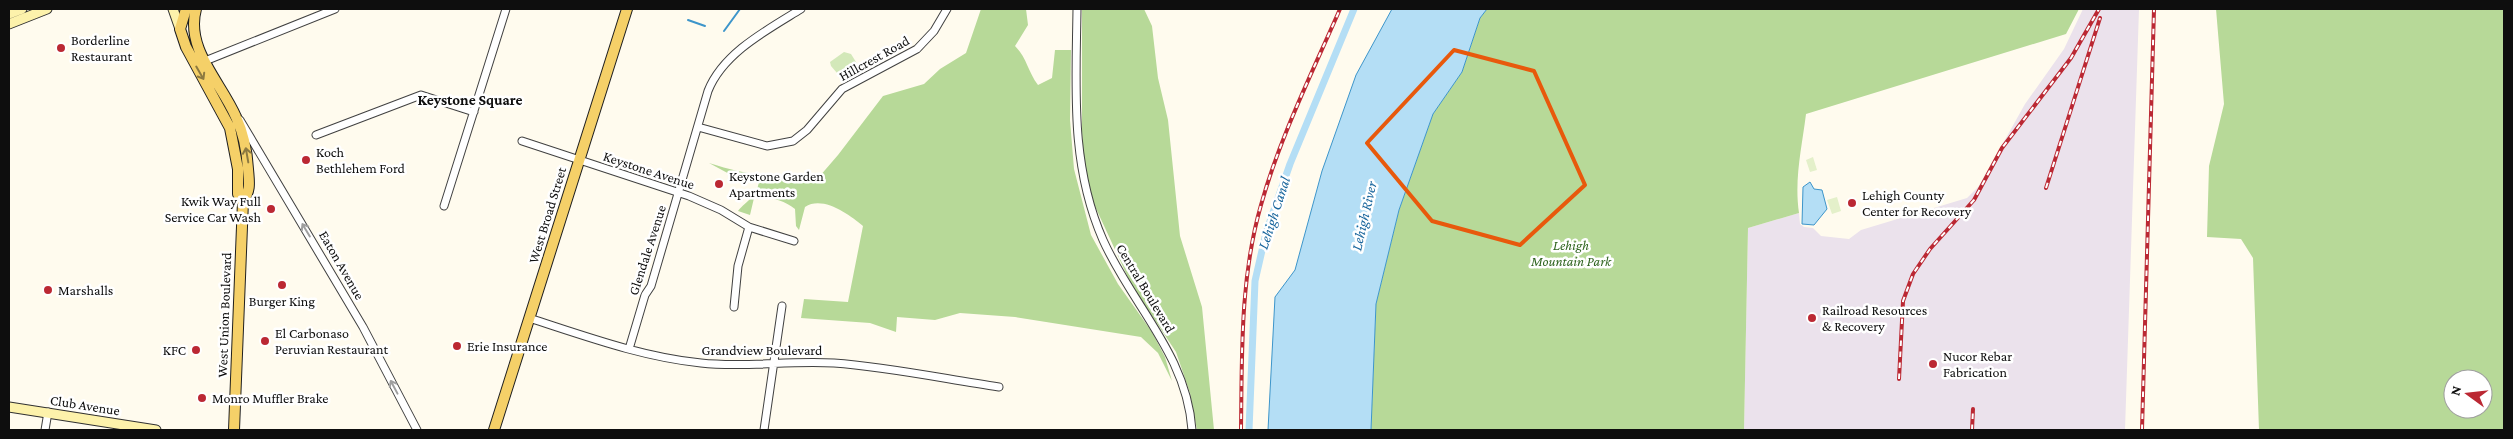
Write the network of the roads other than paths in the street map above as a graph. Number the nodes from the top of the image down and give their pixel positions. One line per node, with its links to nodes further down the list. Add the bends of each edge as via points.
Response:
1 (22, 9): 12 (street)
2 (47, 9): 13 (street)
3 (174, 9): 14 (street)
4 (196, 9): 15 (main road, West Union Boulevard)
5 (335, 9): 16 (street)
6 (506, 9): 17 (street)
7 (627, 9): 22 (main road, West Broad Street)
8 (801, 9): 19 (street, Glendale Avenue, via 725,62 708,92)
9 (947, 9): 19 (street, Hillcrest Road, via 934,31 917,49 842,89 794,141 767,146)
10 (1077, 9): 42 (street, Central Boulevard, via 1078,152 1088,200 1112,260 1170,351 1182,382)
11 (185, 10): 14 (main road); 15 (street)
12 (9, 14)
13 (9, 24)
14 (180, 29): 24 (main road, West Union Boulevard, one-way to 24, via 186,47 230,128 238,169 238,194)
15 (193, 32): 16 (main road, West Union Boulevard)
16 (205, 61): 18 (main road, West Union Boulevard)
17 (474, 112): 20 (street, via 421,95); 25 (street)
18 (237, 117): 24 (main road, West Union Boulevard, one-way to 18, via 250,192 248,160); 39 (street, Eaton Avenue, one-way to 18, via 363,327)
19 (698, 127): 23 (street, Glendale Avenue)
20 (316, 135)
21 (522, 141): 22 (street, Keystone Avenue)
22 (578, 161): 23 (street, Keystone Avenue); 30 (main road, West Broad Street)
23 (679, 192): 26 (street, Keystone Avenue, via 705,202); 31 (street, Glendale Avenue)
24 (243, 201): 38 (main road, West Union Boulevard)
25 (444, 206)
26 (749, 227): 27 (street, Keystone Avenue); 29 (street, via 738,266)
27 (794, 241)
28 (782, 306): 32 (street)
29 (734, 307)
30 (529, 318): 31 (street, Grandview Boulevard); 40 (main road, West Broad Street)
31 (629, 349): 32 (street, Grandview Boulevard, via 701,363 737,366)
32 (774, 363): 33 (street, Grandview Boulevard, via 835,364); 41 (street)
33 (999, 386)
34 (9, 407): 35 (street, Club Avenue)
35 (48, 412): 36 (street); 37 (street, Club Avenue)
36 (45, 430)
37 (156, 430)
38 (234, 430)
39 (417, 430)
40 (494, 430)
41 (764, 430)
42 (1192, 430)

